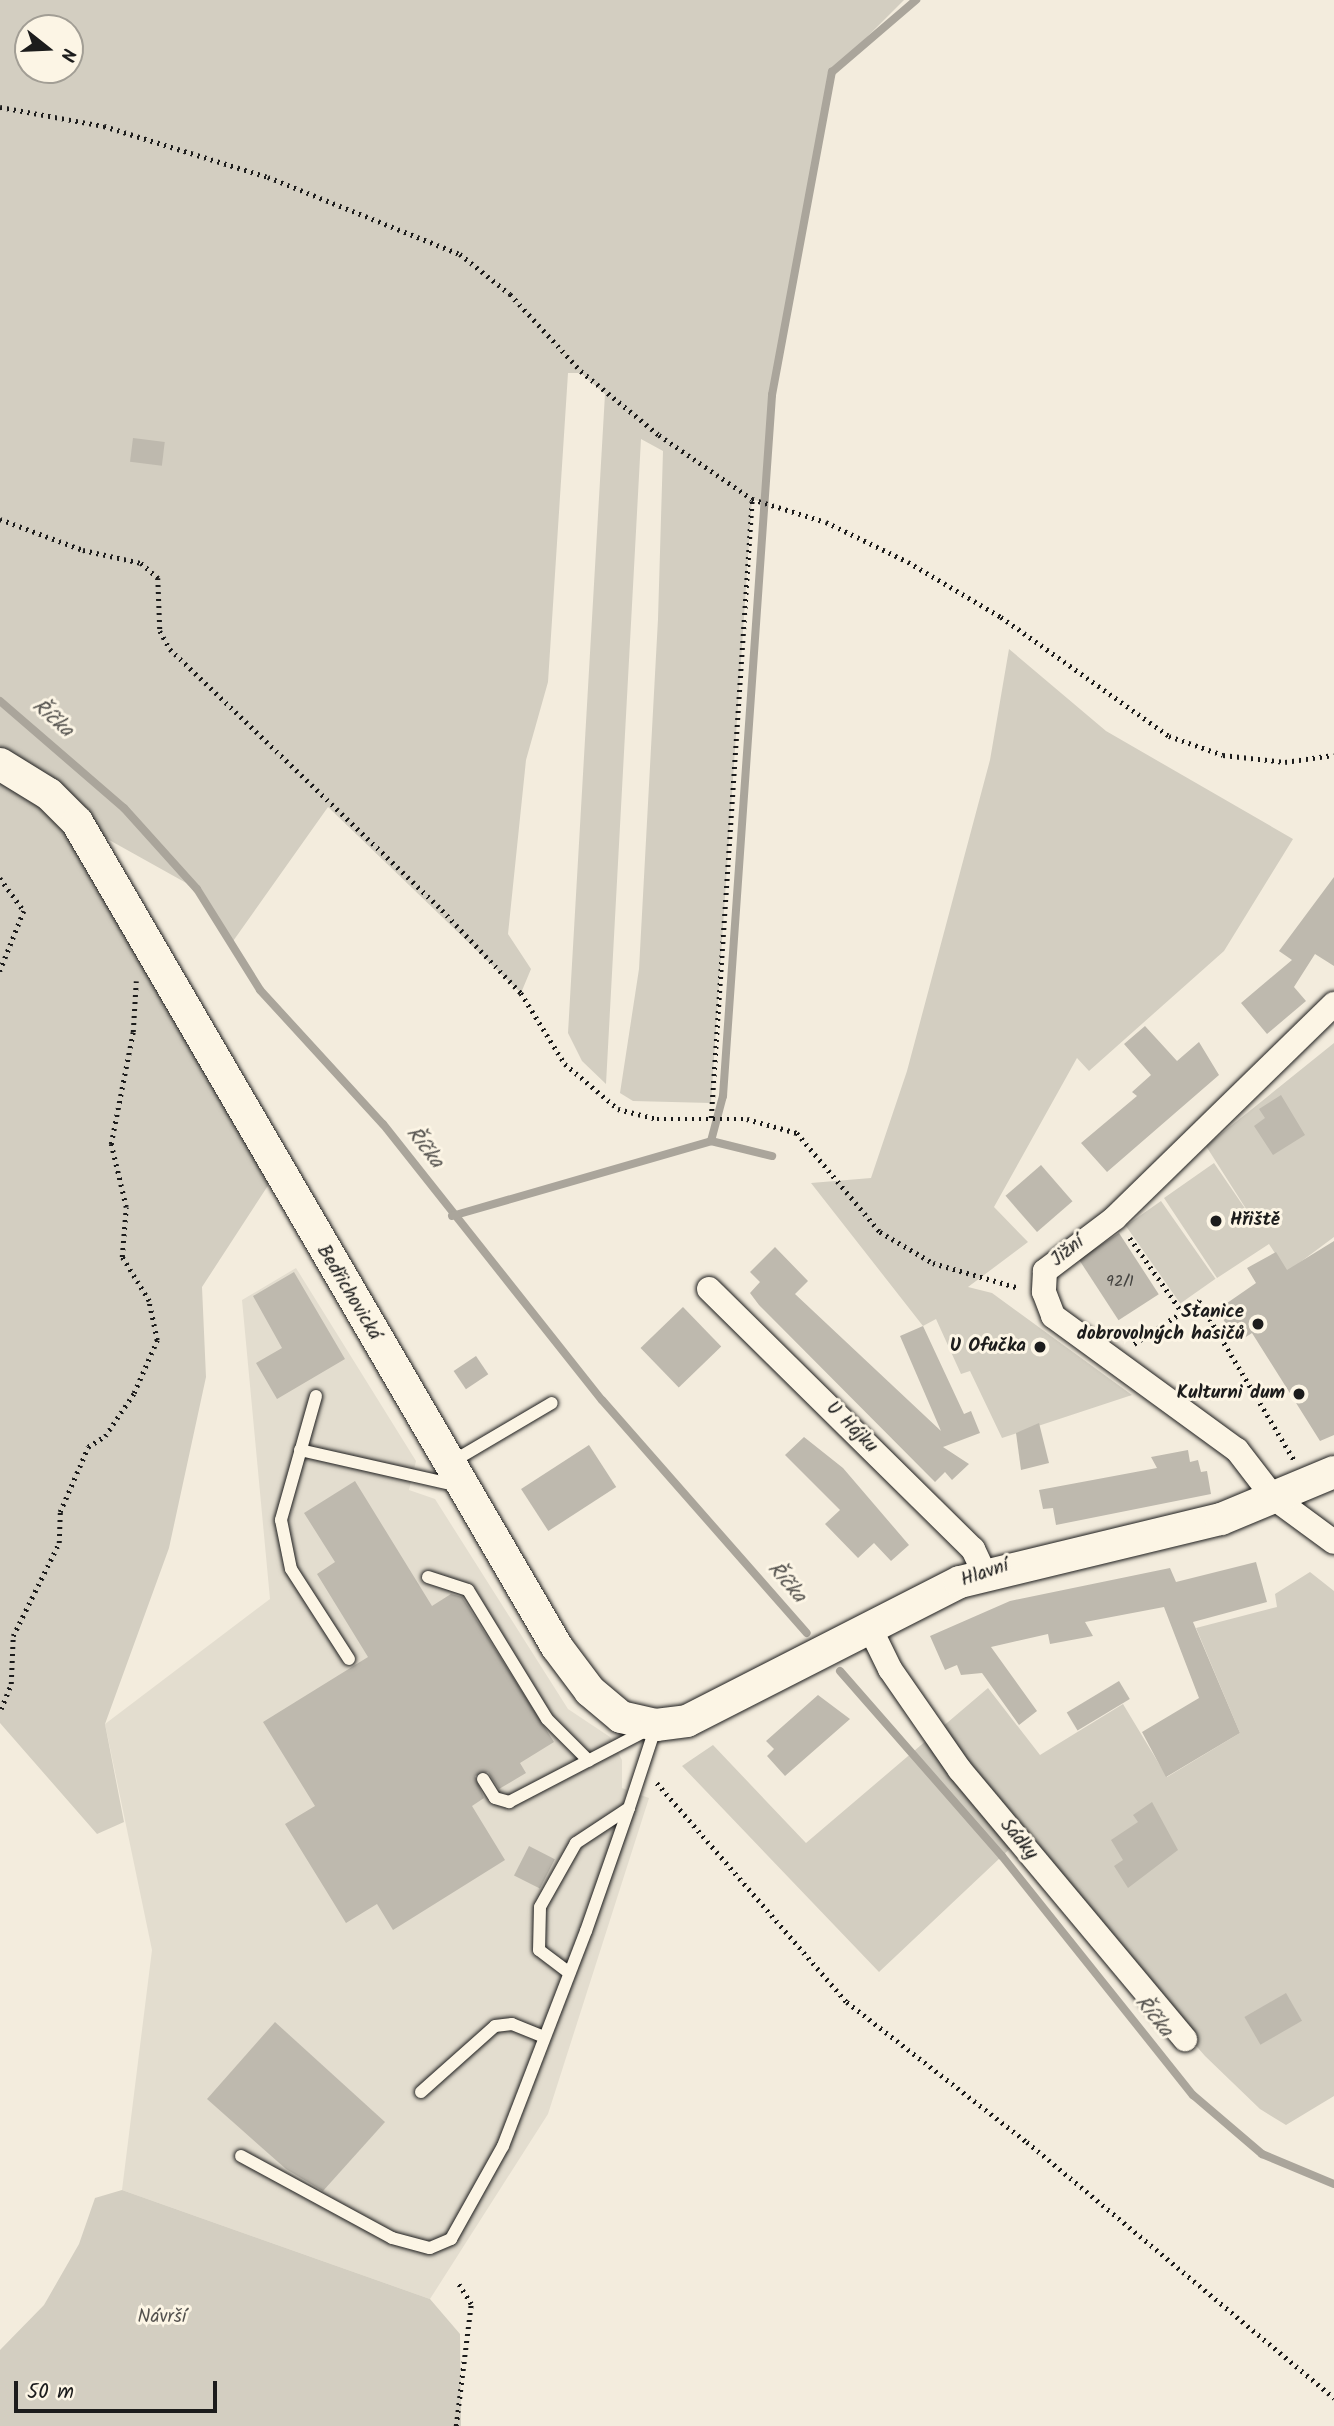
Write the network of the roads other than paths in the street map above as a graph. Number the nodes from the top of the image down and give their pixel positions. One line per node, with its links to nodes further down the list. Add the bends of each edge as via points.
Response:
1 (0, 764): 8 (street, Bedřichovická, via 48,794 76,822)
2 (1334, 1004): 9 (street, Jižní, via 1115,1217 1045,1271 1044,1292 1053,1316 1237,1450)
3 (709, 1289): 11 (street, U Hájku, via 973,1549)
4 (316, 1396): 6 (lane)
5 (552, 1403): 8 (lane)
6 (300, 1450): 8 (lane); 14 (lane, via 281,1512 289,1563)
7 (1334, 1472): 9 (street, Hlavní)
8 (456, 1475): 15 (street, Bedřichovická, via 590,1691 621,1717)
9 (1274, 1497): 10 (street, Jižní); 11 (street, Hlavní, via 1221,1519)
10 (1334, 1542)
11 (984, 1573): 13 (street, Hlavní)
12 (428, 1577): 16 (lane, via 468,1590 547,1719)
13 (870, 1628): 15 (street, Hlavní, via 705,1714); 21 (street, Sádky, via 890,1668 960,1770)
14 (349, 1659)
15 (656, 1725): 16 (lane); 18 (lane)
16 (589, 1761): 17 (lane, via 509,1802 495,1798)
17 (484, 1779)
18 (629, 1808): 19 (lane); 19 (lane, via 576,1843 540,1907 539,1950)
19 (569, 1973): 20 (lane)
20 (542, 2036): 22 (lane, via 512,2024 495,2026); 23 (lane, via 487,2183 460,2229 442,2245 419,2248 392,2238)
21 (1185, 2039)
22 (421, 2092)
23 (241, 2156)

